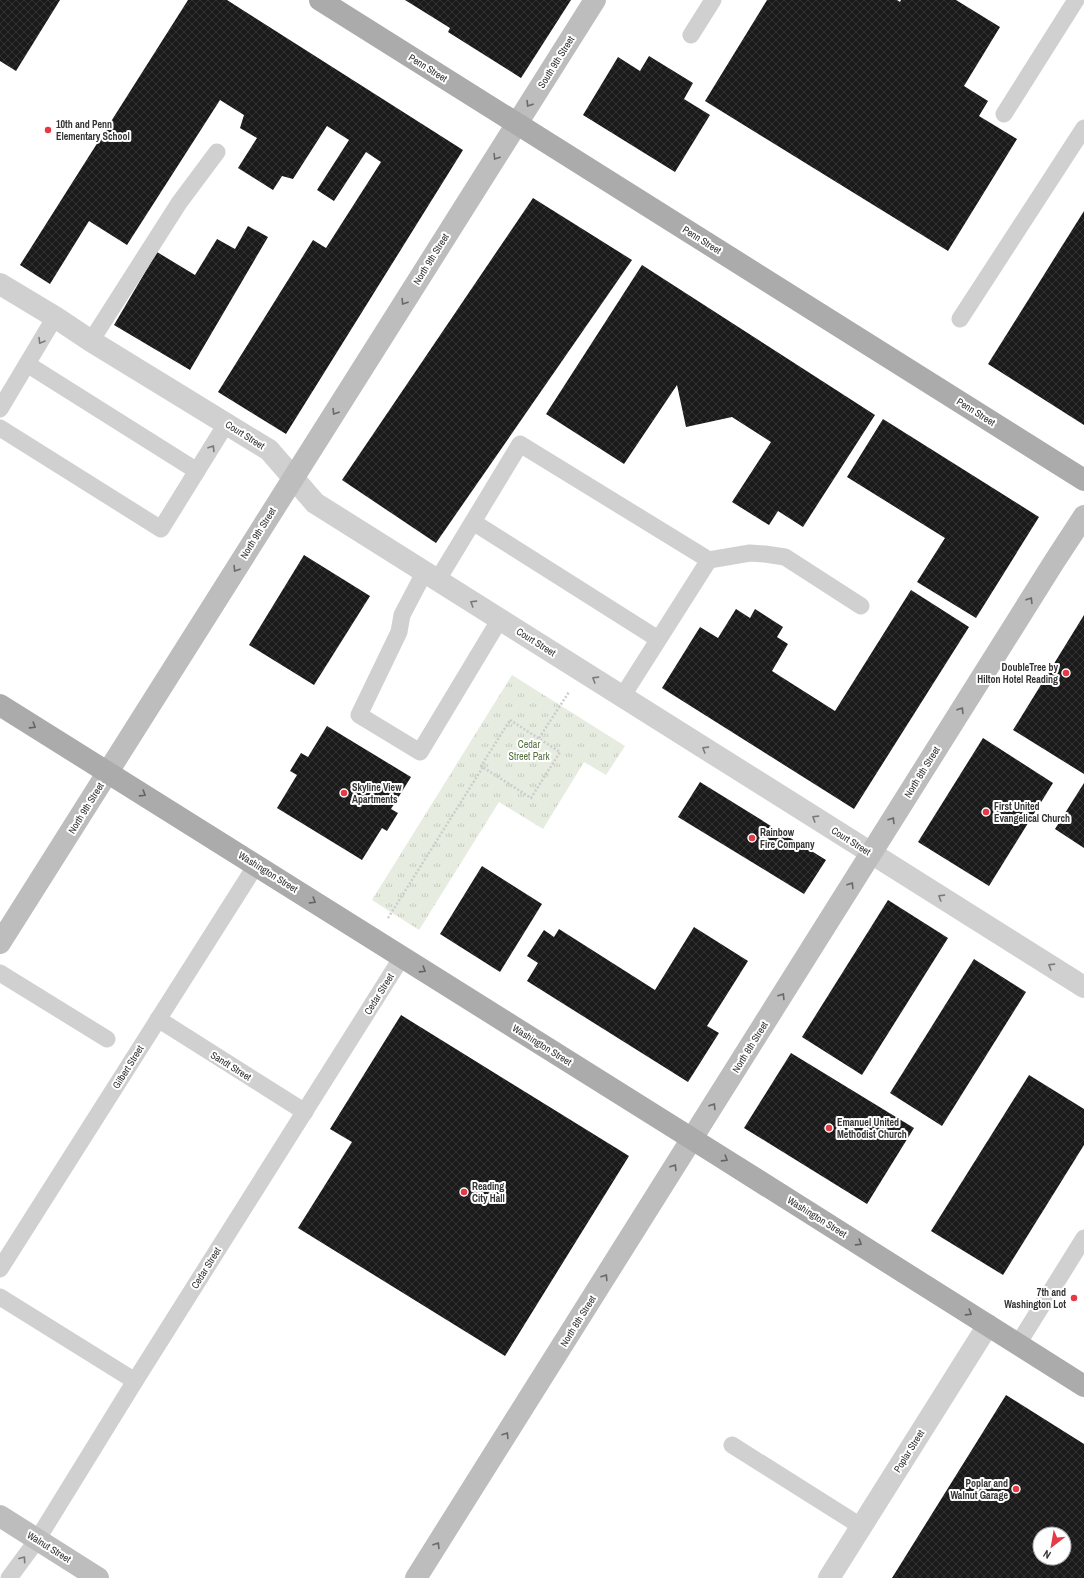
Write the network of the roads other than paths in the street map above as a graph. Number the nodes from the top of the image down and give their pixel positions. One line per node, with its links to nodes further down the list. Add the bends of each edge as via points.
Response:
1 (320, 0): 7 (main road, Penn Street)
2 (595, 0): 7 (main road, South 9th Street, one-way to 7)
3 (713, 0): 5 (lane)
4 (1076, 0): 6 (lane)
5 (690, 34)
6 (1004, 114)
7 (517, 124): 19 (main road, North 9th Street, one-way to 19); 20 (main road, Penn Street)
8 (1084, 128): 12 (lane)
9 (218, 152): 13 (lane, via 179,203)
10 (2, 289): 11 (street, Court Street)
11 (55, 317): 13 (street, Court Street); 14 (lane, one-way to 14)
12 (960, 319)
13 (91, 341): 16 (street, Court Street)
14 (27, 364): 15 (lane); 18 (lane)
15 (0, 409)
16 (226, 424): 18 (lane, one-way to 16); 19 (street, Court Street, via 269,450)
17 (0, 428): 18 (lane, via 161,529)
18 (197, 471)
19 (293, 478): 24 (street, Court Street, via 315,503); 30 (main road, North 9th Street, one-way to 30)
20 (1084, 480)
21 (1084, 516): 31 (main road, North 8th Street, one-way to 21)
22 (473, 522): 23 (lane, via 520,444); 24 (lane); 27 (lane)
23 (709, 560): 25 (lane, via 750,553 785,557); 27 (lane)
24 (431, 577): 26 (street, Court Street, one-way to 24); 26 (lane, via 402,615 398,632 359,715 420,752)
25 (861, 606)
26 (500, 620): 28 (street, Court Street, one-way to 26)
27 (658, 639): 28 (lane)
28 (622, 697): 31 (street, Court Street, one-way to 28)
29 (0, 705): 30 (main road, Washington Street, one-way to 30)
30 (108, 772): 32 (main road, Washington Street, one-way to 32); 33 (main road, North 9th Street)
31 (871, 854): 36 (street, Court Street, one-way to 31); 40 (main road, North 8th Street, one-way to 31)
32 (256, 865): 34 (main road, Washington Street, one-way to 34); 37 (lane, Gilbert Street)
33 (0, 943)
34 (402, 957): 39 (lane, Cedar Street); 40 (main road, Washington Street, one-way to 40)
35 (0, 973): 38 (lane)
36 (1084, 987)
37 (158, 1019): 39 (lane, Sandt Street); 42 (lane, Gilbert Street)
38 (107, 1039)
39 (304, 1112): 46 (lane, Cedar Street)
40 (692, 1139): 44 (main road, Washington Street, one-way to 44); 54 (main road, North 8th Street, one-way to 40)
41 (1084, 1238): 45 (lane)
42 (0, 1269)
43 (0, 1297): 46 (lane)
44 (988, 1325): 45 (main road, Washington Street); 50 (street, Poplar Street)
45 (1018, 1344): 47 (main road, Washington Street)
46 (135, 1382): 51 (lane, Cedar Street)
47 (1084, 1386)
48 (732, 1445): 50 (lane)
49 (0, 1516): 51 (main road, Walnut Street)
50 (862, 1527): 55 (street, Poplar Street)
51 (37, 1540): 52 (lane, Cedar Street, one-way to 51); 53 (main road, Walnut Street)
52 (9, 1578)
53 (98, 1578)
54 (416, 1578)
55 (829, 1578)

